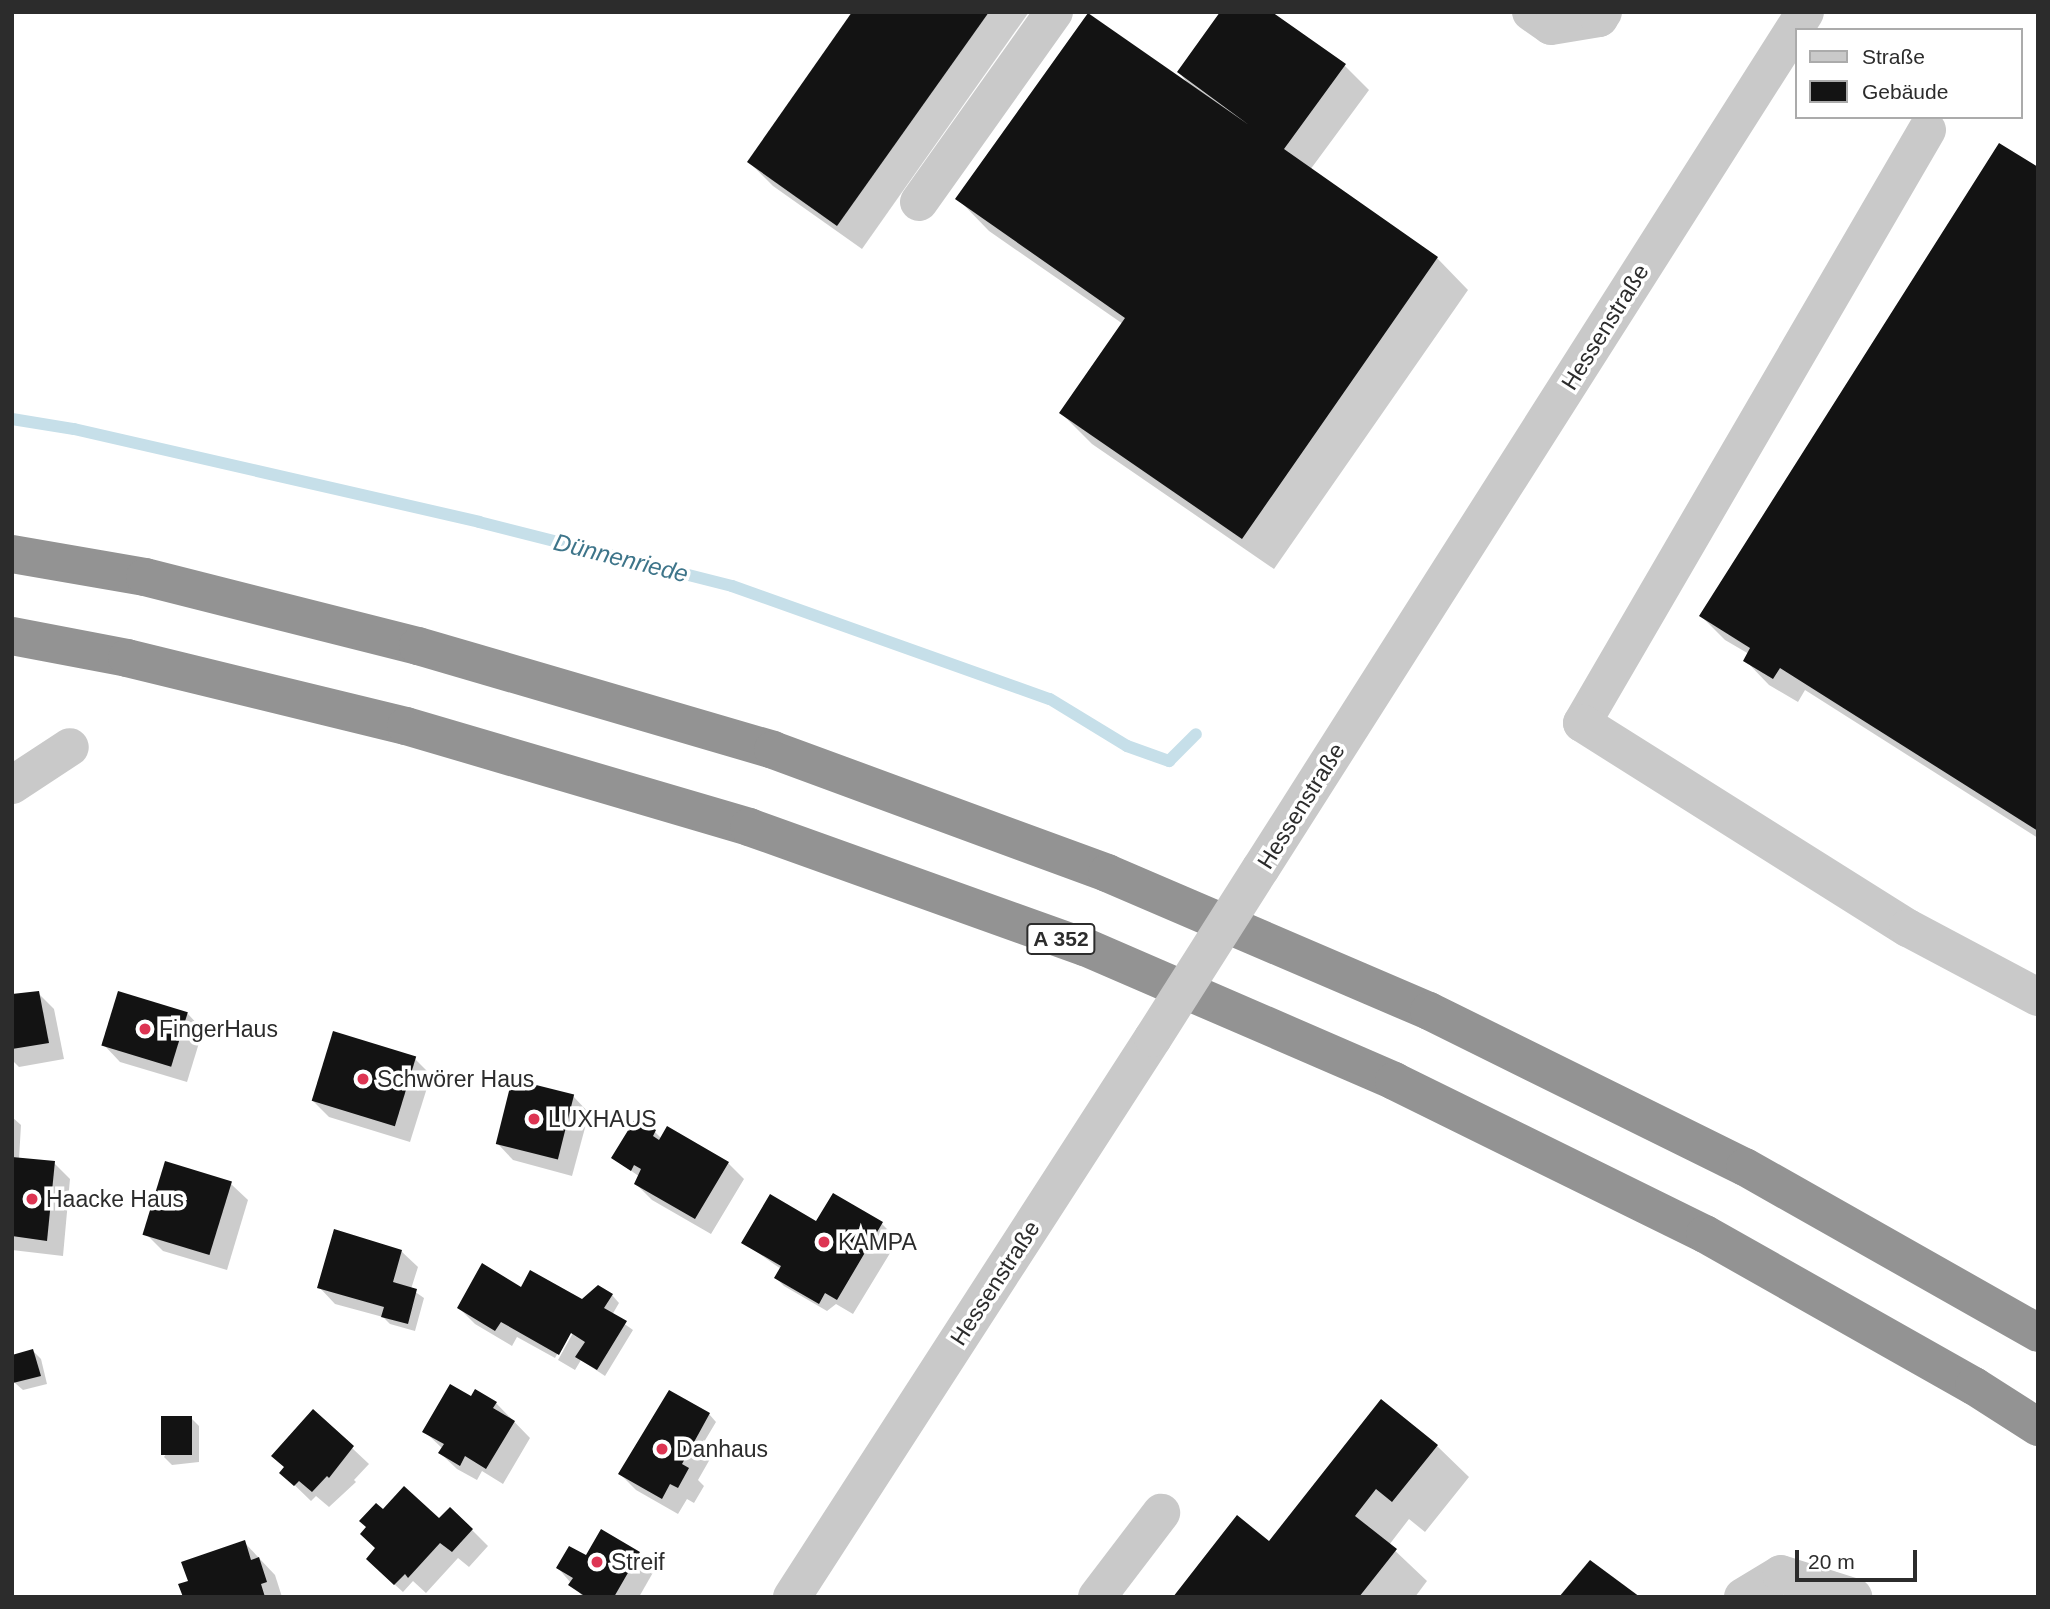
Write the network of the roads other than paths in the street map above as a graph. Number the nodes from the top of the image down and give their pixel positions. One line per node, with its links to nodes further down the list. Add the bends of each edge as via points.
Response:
1 (1054, 12): 8 (street)
2 (1531, 12): 3 (street, via 1551,26 1599,19)
3 (1603, 12)
4 (1805, 12): 5 (street, Hessenstraße, bridge)
5 (1795, 28)
6 (1794, 29): 17 (street, Hessenstraße, bridge)
7 (1927, 130): 13 (street, via 1582,723 1908,928)
8 (919, 202)
9 (12, 554): 14 (highway, via 145,578 418,646 773,750 1107,873 1429,1011 1745,1167)
10 (12, 636): 15 (highway, A 352, via 127,658 406,726 749,827 1085,947 1394,1081 1705,1234)
11 (69, 747): 12 (street)
12 (12, 785)
13 (2038, 997)
14 (2038, 1333)
15 (2038, 1427)
16 (1161, 1513): 18 (street)
17 (792, 1597)
18 (1097, 1597)
19 (1743, 1597): 20 (street, via 1781,1574)
20 (1853, 1597)

